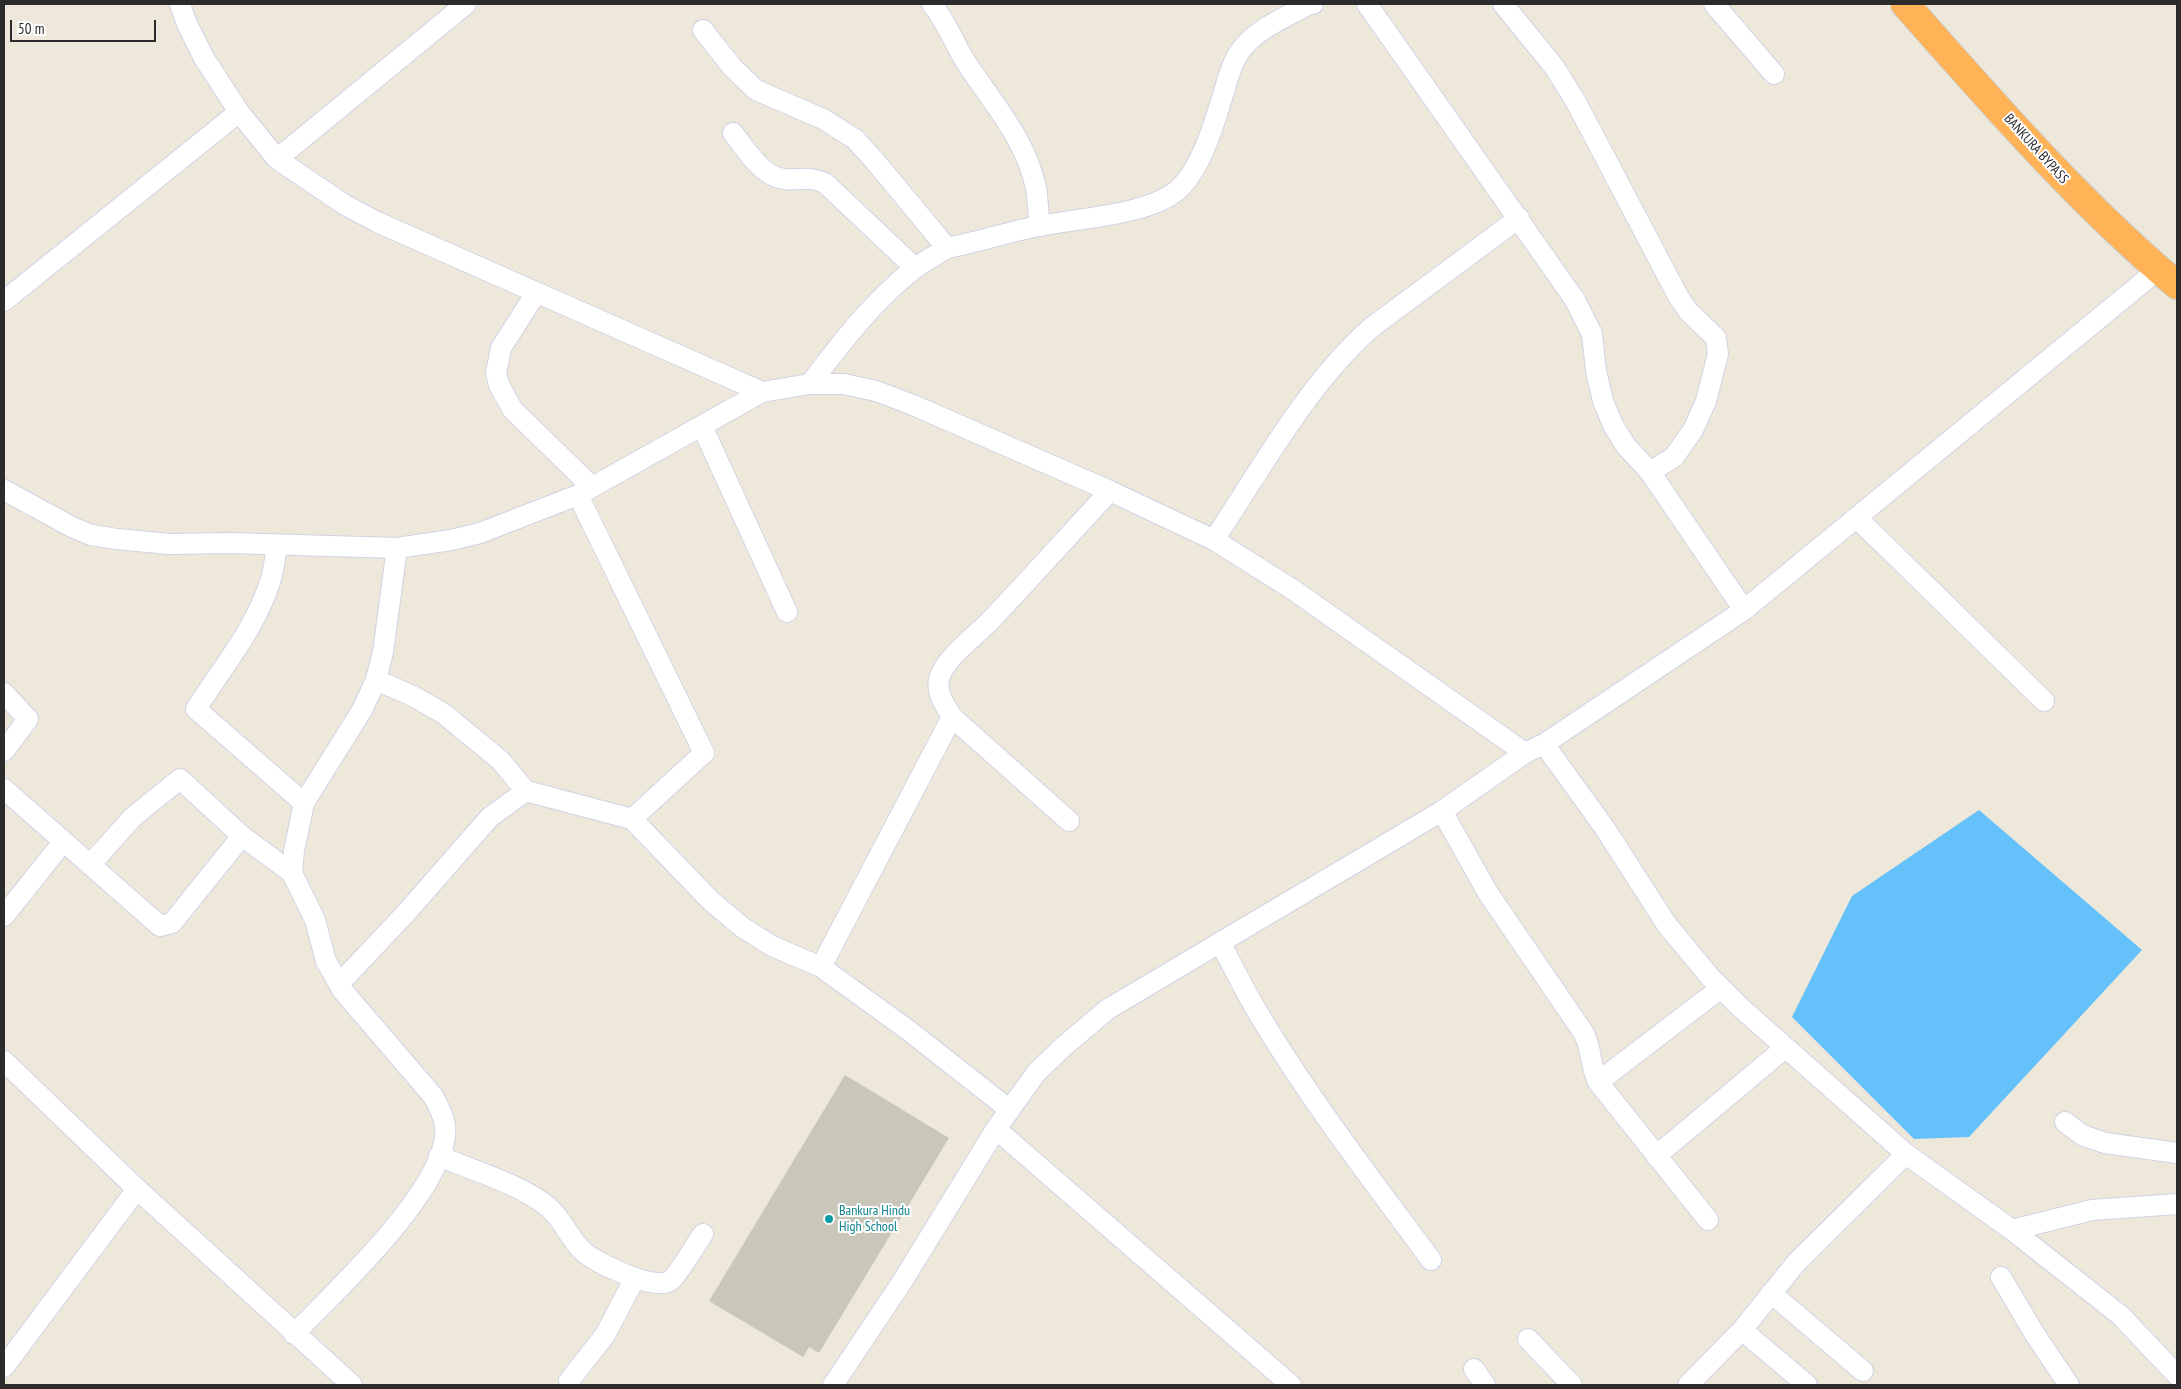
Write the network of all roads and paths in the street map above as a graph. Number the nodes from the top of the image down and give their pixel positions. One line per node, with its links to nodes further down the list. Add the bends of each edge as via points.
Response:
1 (180, 4): 11 (street, via 204,58)
2 (466, 4): 13 (street)
3 (932, 4): 15 (street, via 1017,139 1036,188)
4 (1308, 4): 15 (street, via 1259,32 1237,56 1192,174 1180,188 1167,198 1148,205 1079,221)
5 (1367, 4): 14 (street)
6 (1503, 4): 24 (street, via 1555,68 1576,102 1678,296 1688,311 1716,338 1718,354 1706,401 1693,430 1674,457)
7 (1714, 4): 10 (street)
8 (1904, 4): 18 (highway, BANKURA BYPASS, via 2071,187)
9 (703, 30): 16 (street, via 732,67 756,90 823,119 855,139)
10 (1774, 74)
11 (239, 112): 13 (street); 20 (street)
12 (733, 133): 17 (street, via 758,163 774,176 784,179 806,177 826,183)
13 (277, 160): 19 (street, via 377,222)
14 (1519, 218): 24 (street, via 1585,318 1592,334 1603,401 1613,426); 29 (street, via 1352,345 1299,412)
15 (1040, 226): 16 (street)
16 (947, 248): 17 (street)
17 (915, 268): 21 (street, via 859,322)
18 (2168, 277): 28 (street)
19 (536, 293): 22 (street); 27 (street, via 501,348 496,373 513,410)
20 (4, 301)
21 (810, 384): 22 (street); 26 (street, via 844,384 876,391)
22 (762, 392): 23 (street)
23 (702, 426): 27 (street); 33 (street)
24 (1650, 472): 32 (street)
25 (4, 490): 30 (street, via 91,534 170,544)
26 (1110, 490): 29 (street); 37 (street, via 948,663 939,677 938,687)
27 (585, 491): 31 (street, via 480,533); 45 (street, via 704,753)
28 (1856, 518): 32 (street); 36 (street)
29 (1214, 540): 40 (street, via 1292,589)
30 (277, 544): 31 (street); 43 (street, via 270,582 260,606 235,652 196,709)
31 (397, 548): 34 (street, via 383,652)
32 (1744, 610): 38 (street)
33 (787, 612)
34 (376, 680): 42 (street, via 444,714 500,760); 43 (street, via 362,710)
35 (4, 693): 39 (street, via 28,719)
36 (2044, 701)
37 (952, 717): 46 (street); 53 (street)
38 (1544, 744): 40 (street); 55 (street, via 1604,827 1667,925)
39 (4, 751)
40 (1525, 754): 44 (street)
41 (4, 789): 48 (street)
42 (526, 791): 45 (street); 54 (street, via 490,817)
43 (304, 803): 50 (street)
44 (1442, 811): 52 (street); 58 (street, via 1488,893 1588,1040)
45 (632, 819): 53 (street, via 711,901 742,927 772,946)
46 (1069, 820)
47 (242, 836): 49 (street, via 180,779 133,817); 49 (street, via 172,923 160,926); 50 (street)
48 (63, 842): 49 (street); 51 (street)
49 (90, 866)
50 (292, 873): 54 (street, via 315,920 326,961)
51 (4, 916)
52 (1220, 942): 59 (street, via 1108,1010 1036,1073); 71 (street, via 1254,1006 1287,1058)
53 (821, 967): 59 (street)
54 (339, 984): 64 (street, via 433,1096 445,1126)
55 (1721, 988): 56 (street); 58 (street)
56 (1785, 1048): 63 (street); 65 (street)
57 (4, 1061): 66 (street)
58 (1598, 1082): 65 (street)
59 (1010, 1110): 61 (street)
60 (2065, 1122): 62 (street, via 2082,1135 2098,1141)
61 (996, 1129): 83 (street, via 902,1282); 84 (street)
62 (2177, 1153)
63 (1906, 1154): 69 (street); 74 (street, via 1820,1237)
64 (439, 1156): 73 (street, via 532,1196 558,1216 586,1254); 76 (street, via 435,1170 394,1228)
65 (1656, 1156): 68 (street)
66 (137, 1189): 76 (street); 78 (street)
67 (2177, 1204): 69 (street, via 2092,1210)
68 (1708, 1220)
69 (2012, 1230): 80 (street, via 2120,1314)
70 (703, 1234): 73 (street, via 670,1281 661,1284)
71 (1431, 1260)
72 (2001, 1277): 88 (street)
73 (635, 1278): 81 (street, via 605,1335)
74 (1770, 1293): 75 (street); 79 (street)
75 (1742, 1330): 86 (street); 87 (street)
76 (294, 1334): 82 (street)
77 (1528, 1339): 85 (street)
78 (4, 1367)
79 (1863, 1371)
80 (2177, 1375)
81 (569, 1381)
82 (352, 1385)
83 (833, 1385)
84 (1291, 1385)
85 (1572, 1385)
86 (1688, 1385)
87 (1807, 1385)
88 (2069, 1385)

